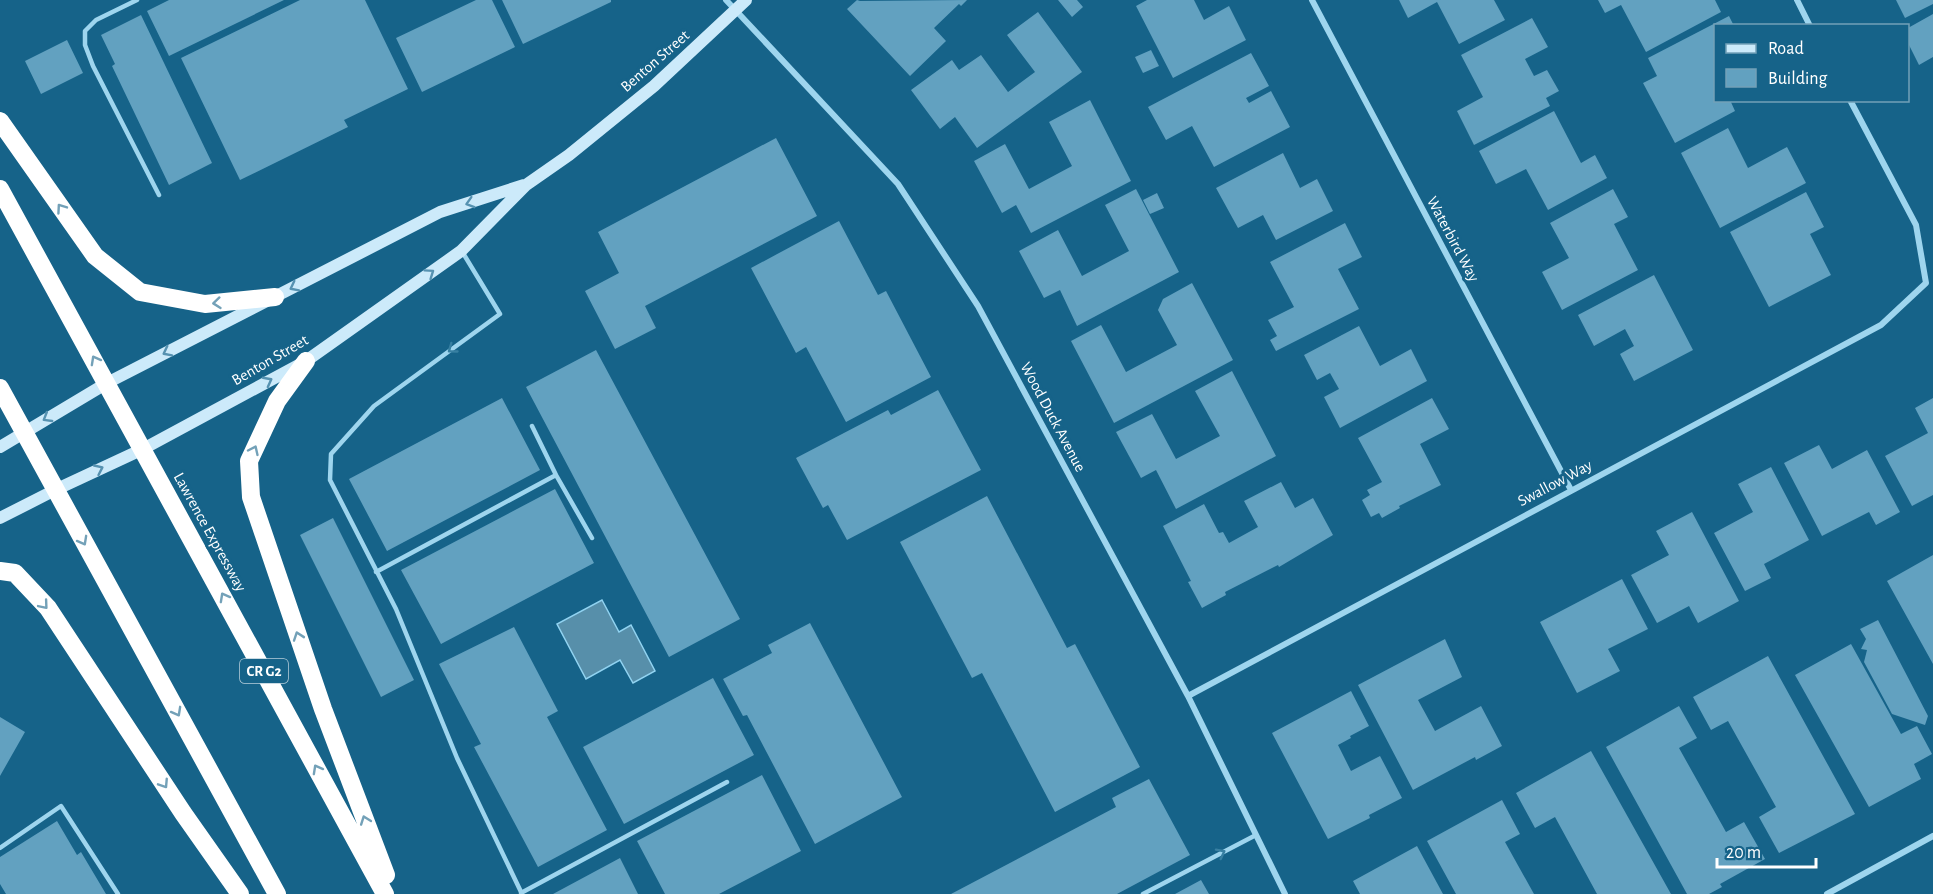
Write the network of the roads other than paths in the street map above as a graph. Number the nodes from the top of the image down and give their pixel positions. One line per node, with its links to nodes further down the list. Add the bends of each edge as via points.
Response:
1 (137, 0): 12 (lane, via 96,20 86,31 85,45)
2 (726, 0): 6 (street, Wood Duck Avenue)
3 (746, 0): 6 (street, Benton Street)
4 (1311, 0): 24 (street, Waterbird Way)
5 (1797, 0): 7 (street)
6 (737, 10): 10 (street, Benton Street, via 654,86); 29 (street, Wood Duck Avenue, via 898,184 978,306)
7 (1809, 24)
8 (1851, 102): 24 (street, Swallow Way, via 1916,225 1926,283 1881,325)
9 (0, 121): 14 (highway, one-way to 9, via 205,304 140,292 95,256)
10 (526, 185): 13 (street, Benton Street); 14 (street, Benton Street, one-way to 14, via 440,212)
11 (0, 189): 16 (highway, Lawrence Expressway / CR G2, one-way to 11)
12 (159, 195)
13 (461, 250): 15 (street, Benton Street, one-way to 13); 28 (lane, one-way to 28, via 500,314 374,406 331,454 330,480)
14 (275, 297): 16 (street, Benton Street, one-way to 16)
15 (306, 360): 21 (street, Benton Street, one-way to 15); 38 (highway, one-way to 15, via 323,709 251,497 249,461 277,401)
16 (107, 383): 19 (street, Benton Street, one-way to 19); 21 (highway, Lawrence Expressway / CR G2)
17 (0, 388): 19 (highway)
18 (532, 426): 22 (lane)
19 (24, 432): 20 (street, Benton Street); 23 (highway)
20 (0, 447)
21 (143, 449): 23 (street, Benton Street, one-way to 21); 37 (highway, Lawrence Expressway / CR G2, one-way to 21)
22 (556, 475): 26 (lane); 28 (lane)
23 (55, 489): 25 (street, Benton Street); 36 (highway, one-way to 36)
24 (1571, 490): 29 (street, Swallow Way)
25 (0, 518)
26 (591, 538)
27 (0, 570): 35 (highway, one-way to 35, via 15,573 48,608)
28 (376, 572): 39 (lane, via 396,609 456,758)
29 (1188, 696): 31 (street, Wood Duck Avenue)
30 (727, 782): 39 (lane)
31 (1256, 835): 40 (lane, one-way to 31); 41 (street, Wood Duck Avenue)
32 (1933, 836): 42 (street)
33 (0, 848): 34 (lane, via 61,806)
34 (118, 894)
35 (240, 894)
36 (277, 894)
37 (385, 894)
38 (392, 894)
39 (522, 894)
40 (1143, 894)
41 (1285, 894)
42 (1827, 894)

